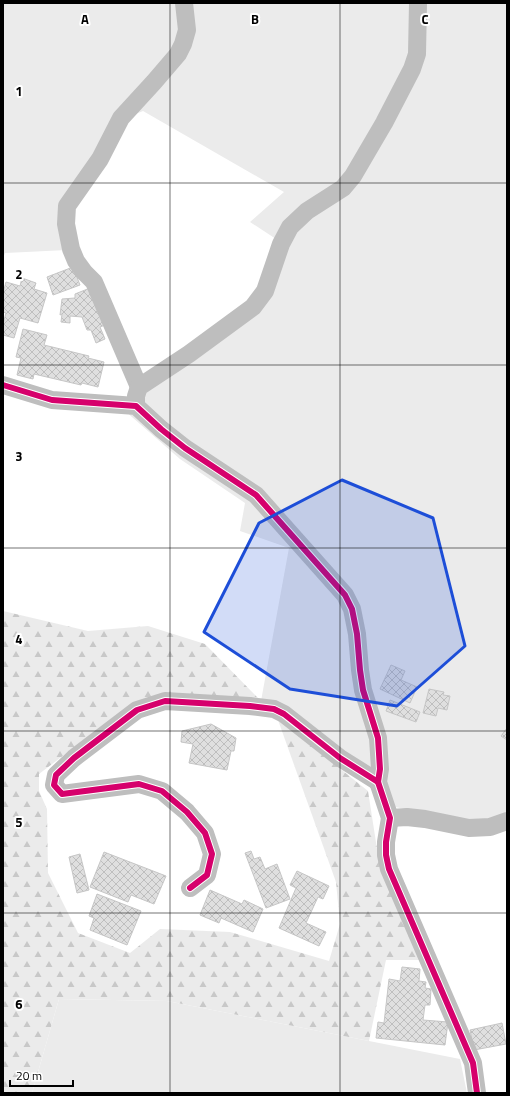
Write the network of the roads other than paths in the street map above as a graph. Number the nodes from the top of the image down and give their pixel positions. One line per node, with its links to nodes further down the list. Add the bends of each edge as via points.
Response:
1 (184, 3): 4 (street, via 186,30 178,54 121,118 100,159 67,206 66,224 71,249 80,267 94,282)
2 (418, 3): 4 (street, via 417,54 412,69 353,176 343,188 307,211 290,227 280,244 265,291 253,307)
3 (3, 385): 5 (street, via 52,400)
4 (139, 387): 5 (street)
5 (136, 406): 6 (street, via 185,448 256,495 344,594 352,609 363,690 378,738)
6 (378, 782): 7 (street); 9 (street, via 340,758 274,709 165,700 137,710 74,758 56,775 54,785 62,794 138,784 162,791 187,812 205,833 212,854 207,875)
7 (390, 818): 8 (street, via 425,819 469,828 490,827); 10 (street, via 386,842 389,869 473,1063)
8 (507, 821)
9 (190, 888)
10 (477, 1093)

